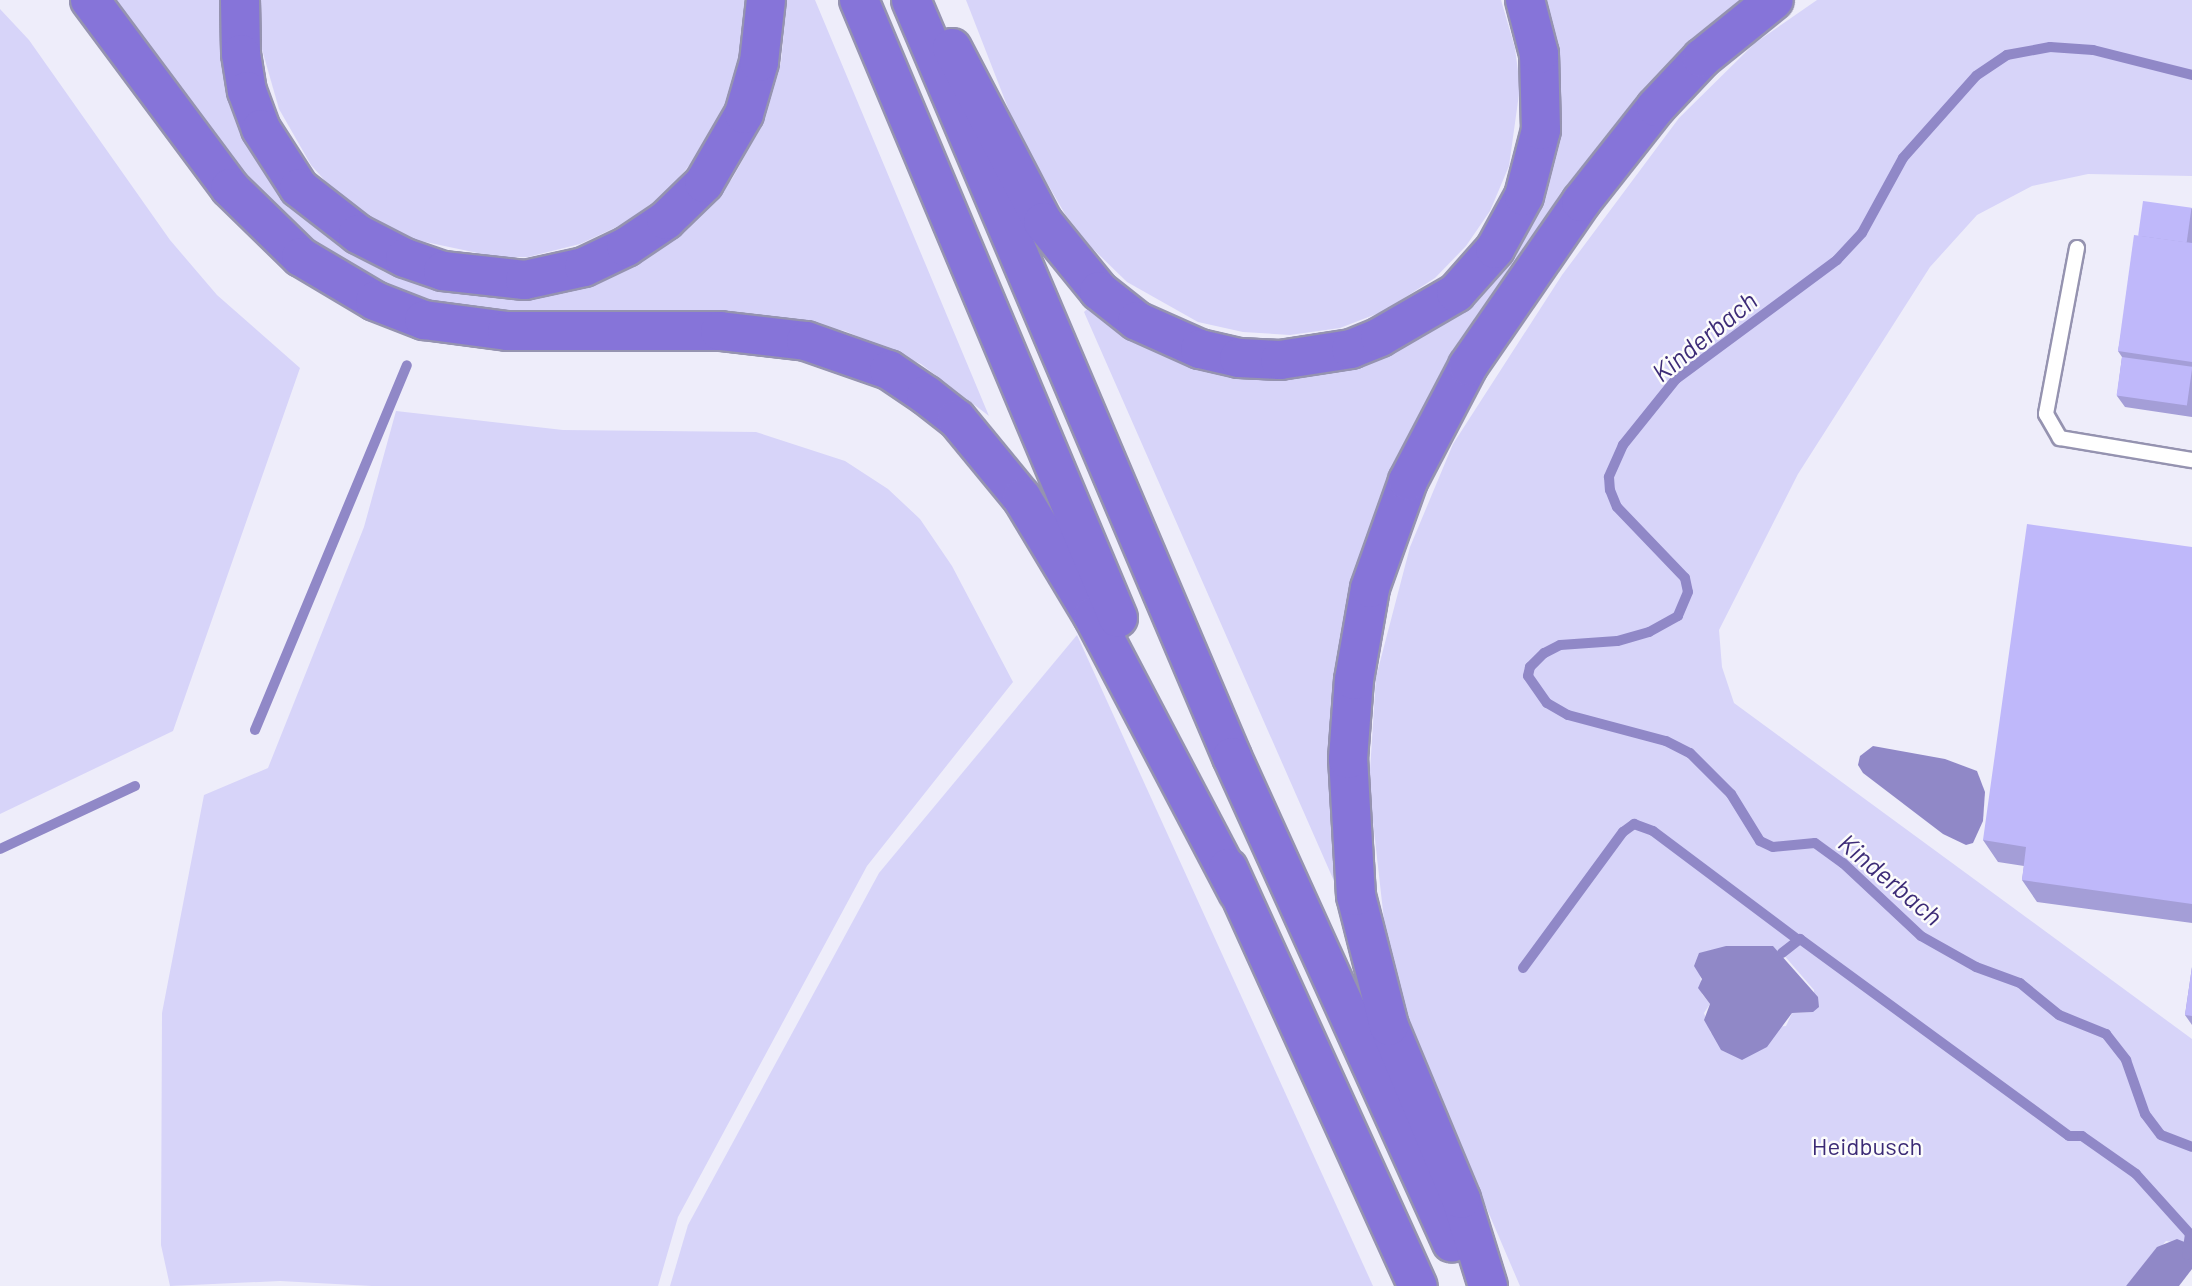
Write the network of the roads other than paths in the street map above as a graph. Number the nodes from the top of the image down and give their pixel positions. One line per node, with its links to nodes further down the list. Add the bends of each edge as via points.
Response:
1 (90, 0): 11 (highway, via 230,188 301,257 375,301 424,320 507,331 720,331 806,341 889,369 957,419 1022,498 1093,616)
2 (240, 0): 3 (highway, via 240,54 247,91 261,129 299,188 358,234 405,258 443,271 525,280 583,267 625,247 666,220 704,183 744,114 759,62)
3 (766, 0)
4 (859, 0): 11 (highway, via 1083,538)
5 (911, 0): 13 (highway, via 1226,745)
6 (925, 0): 7 (highway, via 985,105 1043,222 1099,291 1137,321 1200,349 1280,360 1351,349 1411,321 1456,293 1495,250 1524,196 1541,130 1539,54)
7 (1525, 0)
8 (1774, 0): 14 (highway, via 1702,58 1656,107 1581,202 1476,355 1408,481 1370,588 1354,680 1348,759 1356,896 1389,1026 1461,1199)
9 (2077, 248): 10 (lane, via 2046,414 2060,438)
10 (2192, 460)
11 (1238, 892): 12 (highway)
12 (1418, 1286)
13 (1472, 1286)
14 (1488, 1286)

